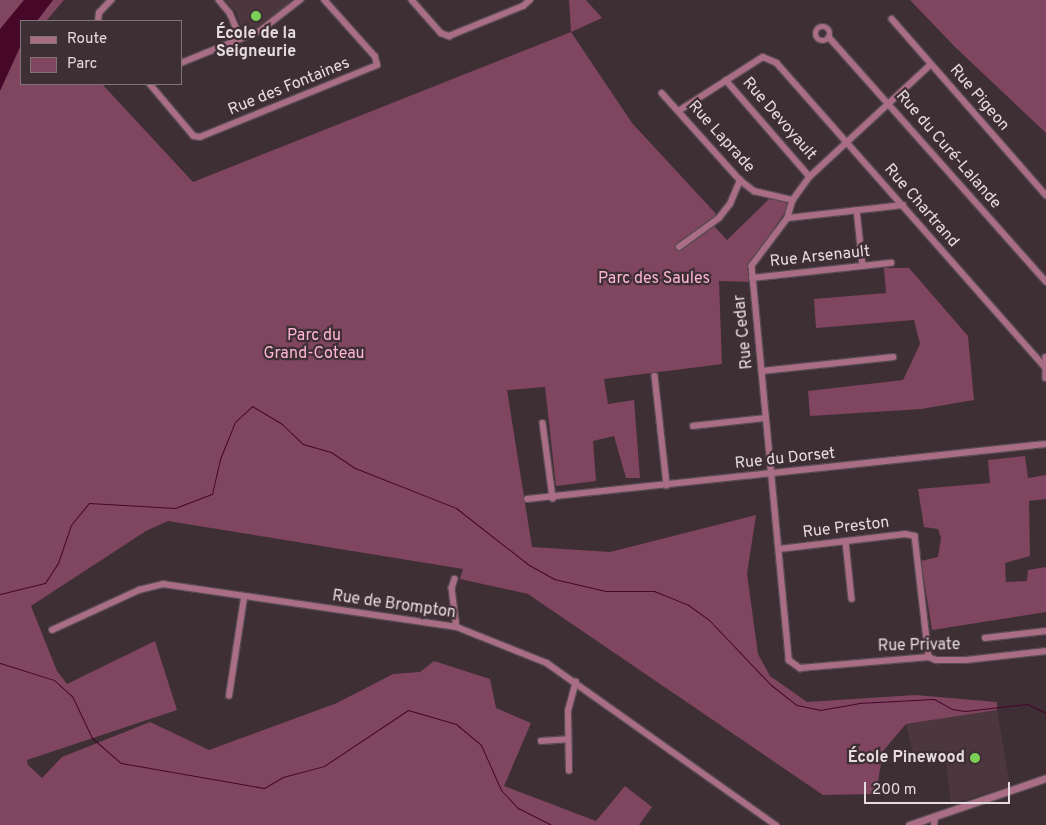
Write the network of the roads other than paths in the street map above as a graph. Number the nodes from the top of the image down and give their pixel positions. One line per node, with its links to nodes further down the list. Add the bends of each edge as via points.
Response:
1 (111, 0): 8 (street, via 99,14)
2 (219, 0): 10 (street, via 230,12)
3 (300, 0): 10 (street, via 267,27)
4 (324, 0): 14 (street, Rue des Fontaines, via 375,57 377,65 200,137 194,136)
5 (412, 0): 6 (street, via 442,33 449,36 523,6)
6 (530, 0)
7 (892, 19): 12 (street, Rue Pigeon)
8 (98, 20)
9 (829, 37): 16 (street, Rue du Curé-Lalande)
10 (241, 39): 11 (street)
11 (182, 63)
12 (931, 65): 16 (street, Rue Cedar); 21 (street, Rue Pigeon)
13 (726, 80): 17 (street); 18 (street, Rue Chartrand, via 763,57 777,63); 19 (street, Rue Devoyault)
14 (151, 85)
15 (662, 93): 17 (street, Rue Laprade)
16 (889, 104): 18 (street, Rue Cedar); 30 (street, Rue du Curé-Lalande)
17 (680, 110): 20 (street, Rue Laprade)
18 (847, 141): 19 (street, Rue Cedar); 23 (street, Rue Chartrand)
19 (810, 177): 22 (street, Rue Cedar)
20 (740, 180): 22 (street, Rue Laprade, via 754,191); 26 (street, via 730,204 719,218)
21 (1046, 195)
22 (793, 200): 25 (street, Rue Cedar)
23 (902, 205): 24 (street); 33 (street, Rue Chartrand)
24 (857, 210): 25 (street); 28 (street)
25 (788, 218): 29 (street, Rue Cedar, via 752,266)
26 (680, 247)
27 (891, 264): 28 (street, Rue Arsenault)
28 (863, 266): 29 (street, Rue Arsenault)
29 (752, 278): 34 (street, Rue Cedar)
30 (1046, 281)
31 (893, 357): 34 (street)
32 (1046, 358): 33 (street)
33 (1045, 367): 36 (street)
34 (762, 371): 37 (street, Rue Cedar)
35 (655, 376): 42 (street)
36 (1046, 378)
37 (766, 418): 39 (street); 41 (street, Rue Cedar)
38 (543, 423): 43 (street)
39 (693, 426)
40 (1046, 444): 41 (street, Rue du Dorset)
41 (772, 474): 42 (street, Rue du Dorset); 46 (street, Rue Cedar)
42 (667, 485): 43 (street, Rue du Dorset)
43 (554, 498): 44 (street, Rue du Dorset)
44 (527, 499)
45 (846, 542): 46 (street, Rue Preston); 49 (street); 55 (street, Rue Preston, via 905,534 915,536)
46 (779, 549): 56 (street, Rue Cedar, via 789,660)
47 (455, 579): 50 (street, via 452,588)
48 (244, 598): 50 (street, Rue de Brompton); 51 (street, Rue de Brompton, via 163,584 139,590); 58 (street)
49 (852, 599)
50 (457, 627): 57 (street, Rue de Brompton, via 537,658)
51 (52, 630)
52 (1046, 631): 53 (street)
53 (985, 638)
54 (1046, 651): 55 (street, Rue Private, via 959,660)
55 (930, 657): 56 (street, Rue Private)
56 (793, 666)
57 (576, 682): 59 (street, via 568,711); 64 (street, Rue de Brompton)
58 (229, 696)
59 (567, 739): 60 (street, via 545,738); 61 (street)
60 (541, 741)
61 (569, 771)
62 (1046, 778): 63 (street)
63 (935, 821): 65 (street)
64 (776, 825)
65 (909, 825)

